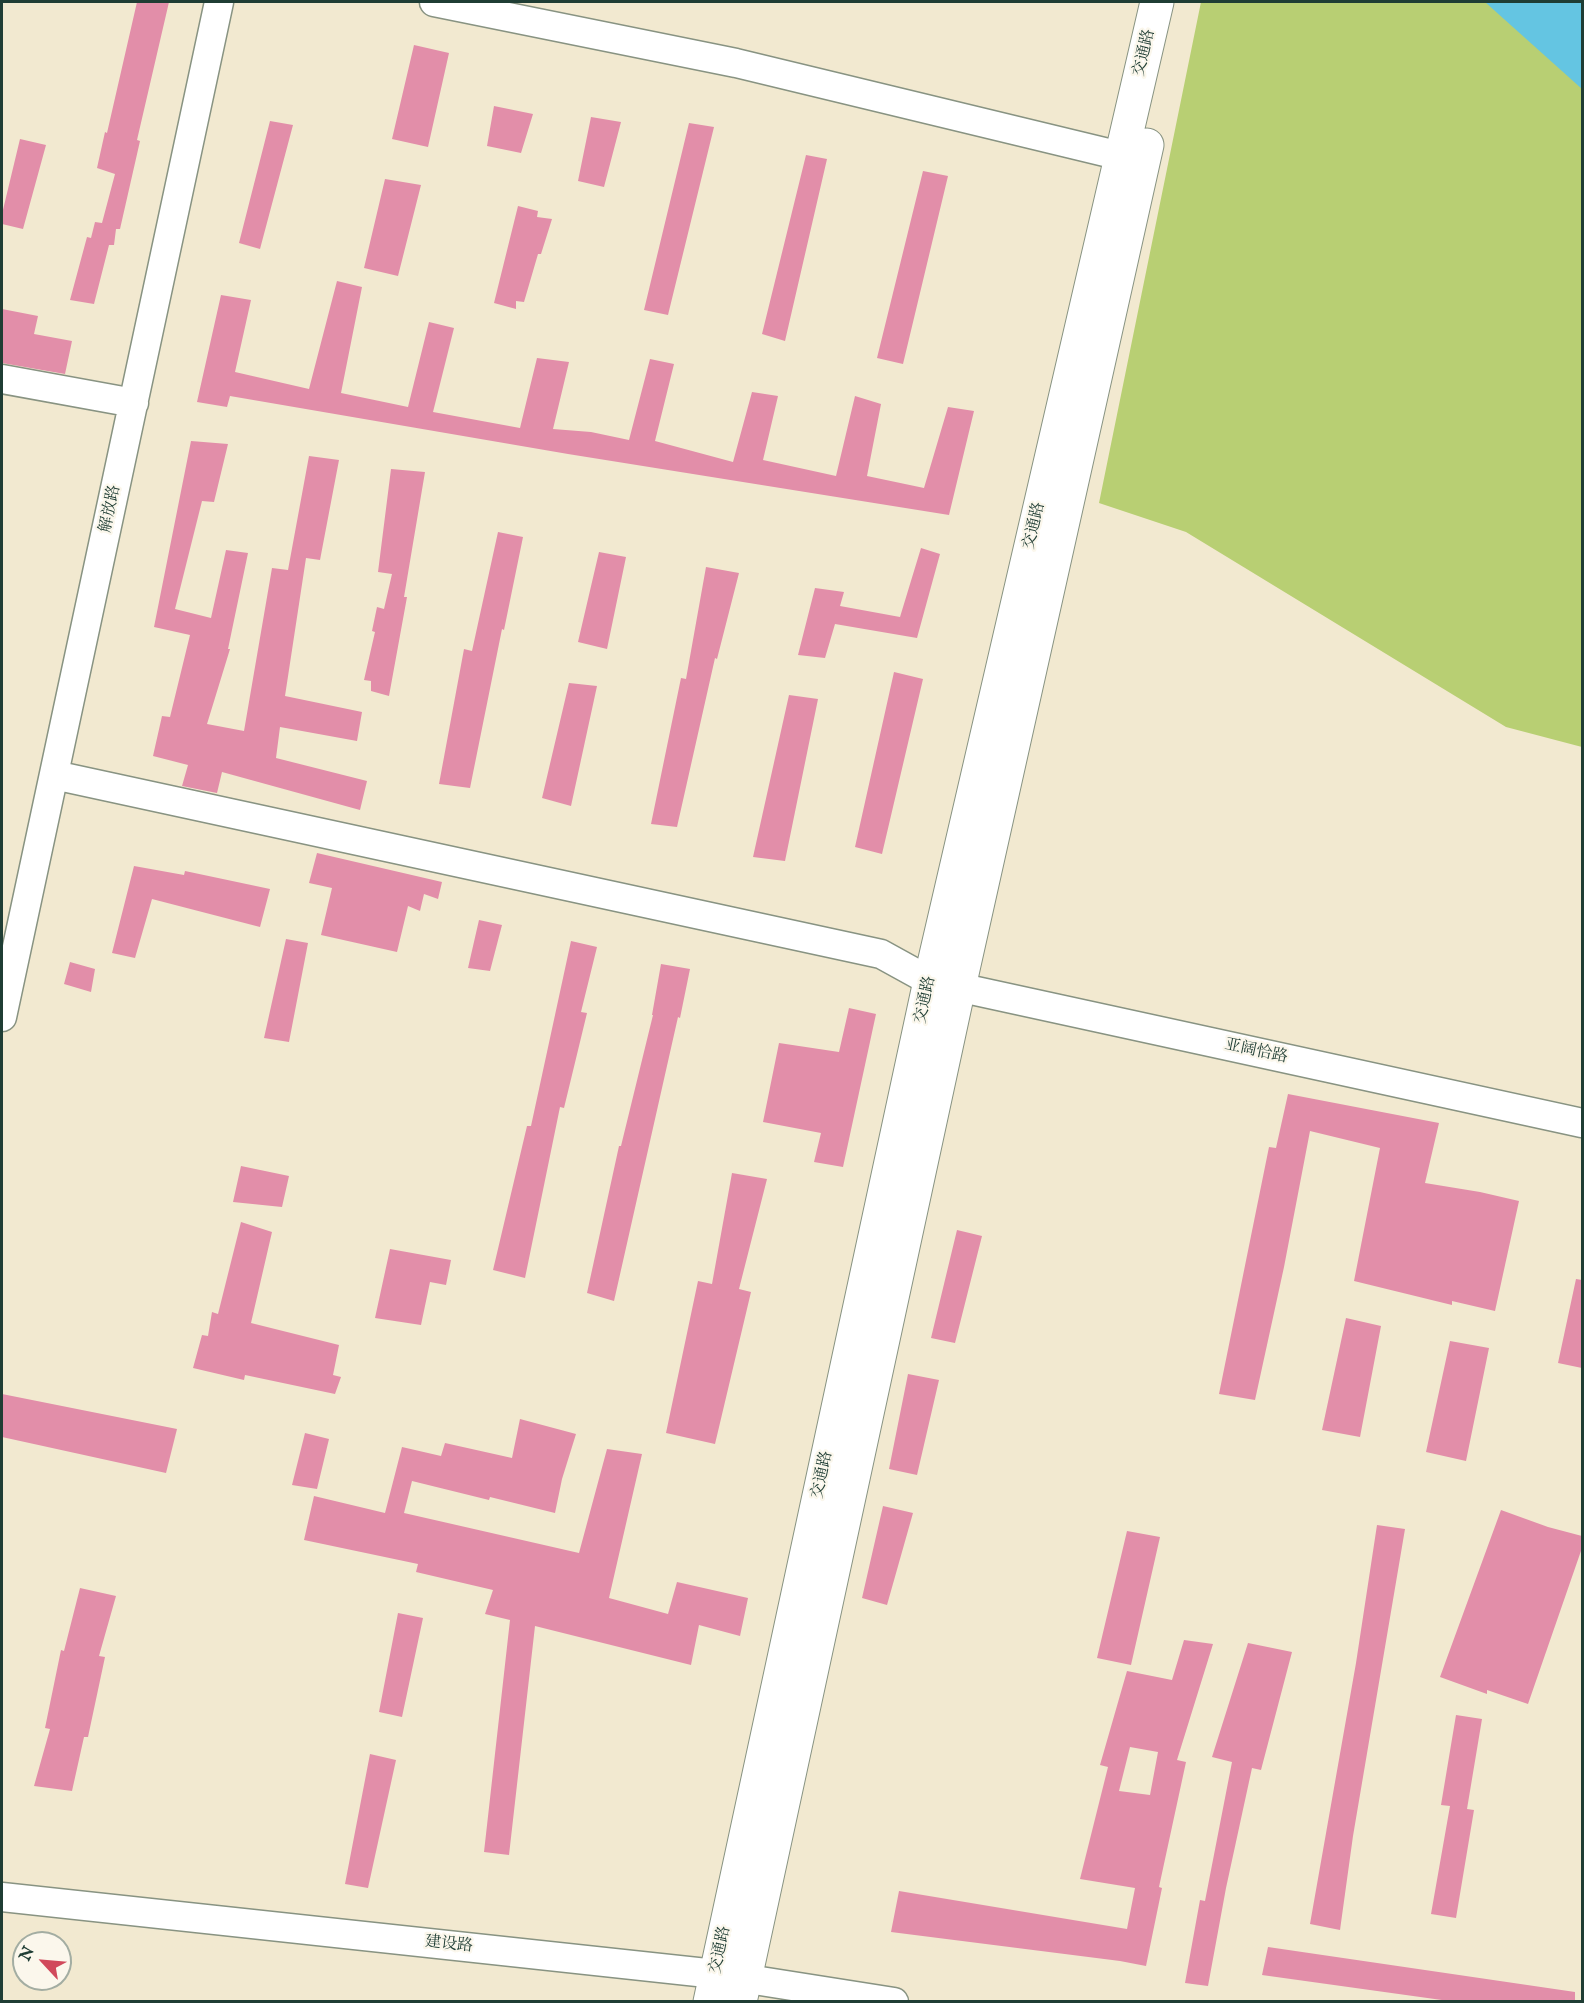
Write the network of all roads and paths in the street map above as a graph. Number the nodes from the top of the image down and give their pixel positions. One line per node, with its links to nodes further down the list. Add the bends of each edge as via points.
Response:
1 (219, 2): 7 (street, 解放路)
2 (434, 2): 5 (street, via 736,63)
3 (1157, 2): 5 (main road, 交通路)
4 (1179, 2): 9 (main road)
5 (1121, 156): 9 (main road, 交通路)
6 (2, 379): 7 (street)
7 (134, 402): 8 (street, 解放路)
8 (54, 775): 9 (street, 亚阔恰路, via 880,954); 10 (street, 解放路)
9 (945, 984): 11 (street, 亚阔恰路); 13 (main road, 交通路)
10 (2, 1017)
11 (1582, 1123)
12 (2, 1897): 13 (street, 建设路)
13 (728, 1989): 14 (street, 建设路)
14 (894, 2001)

